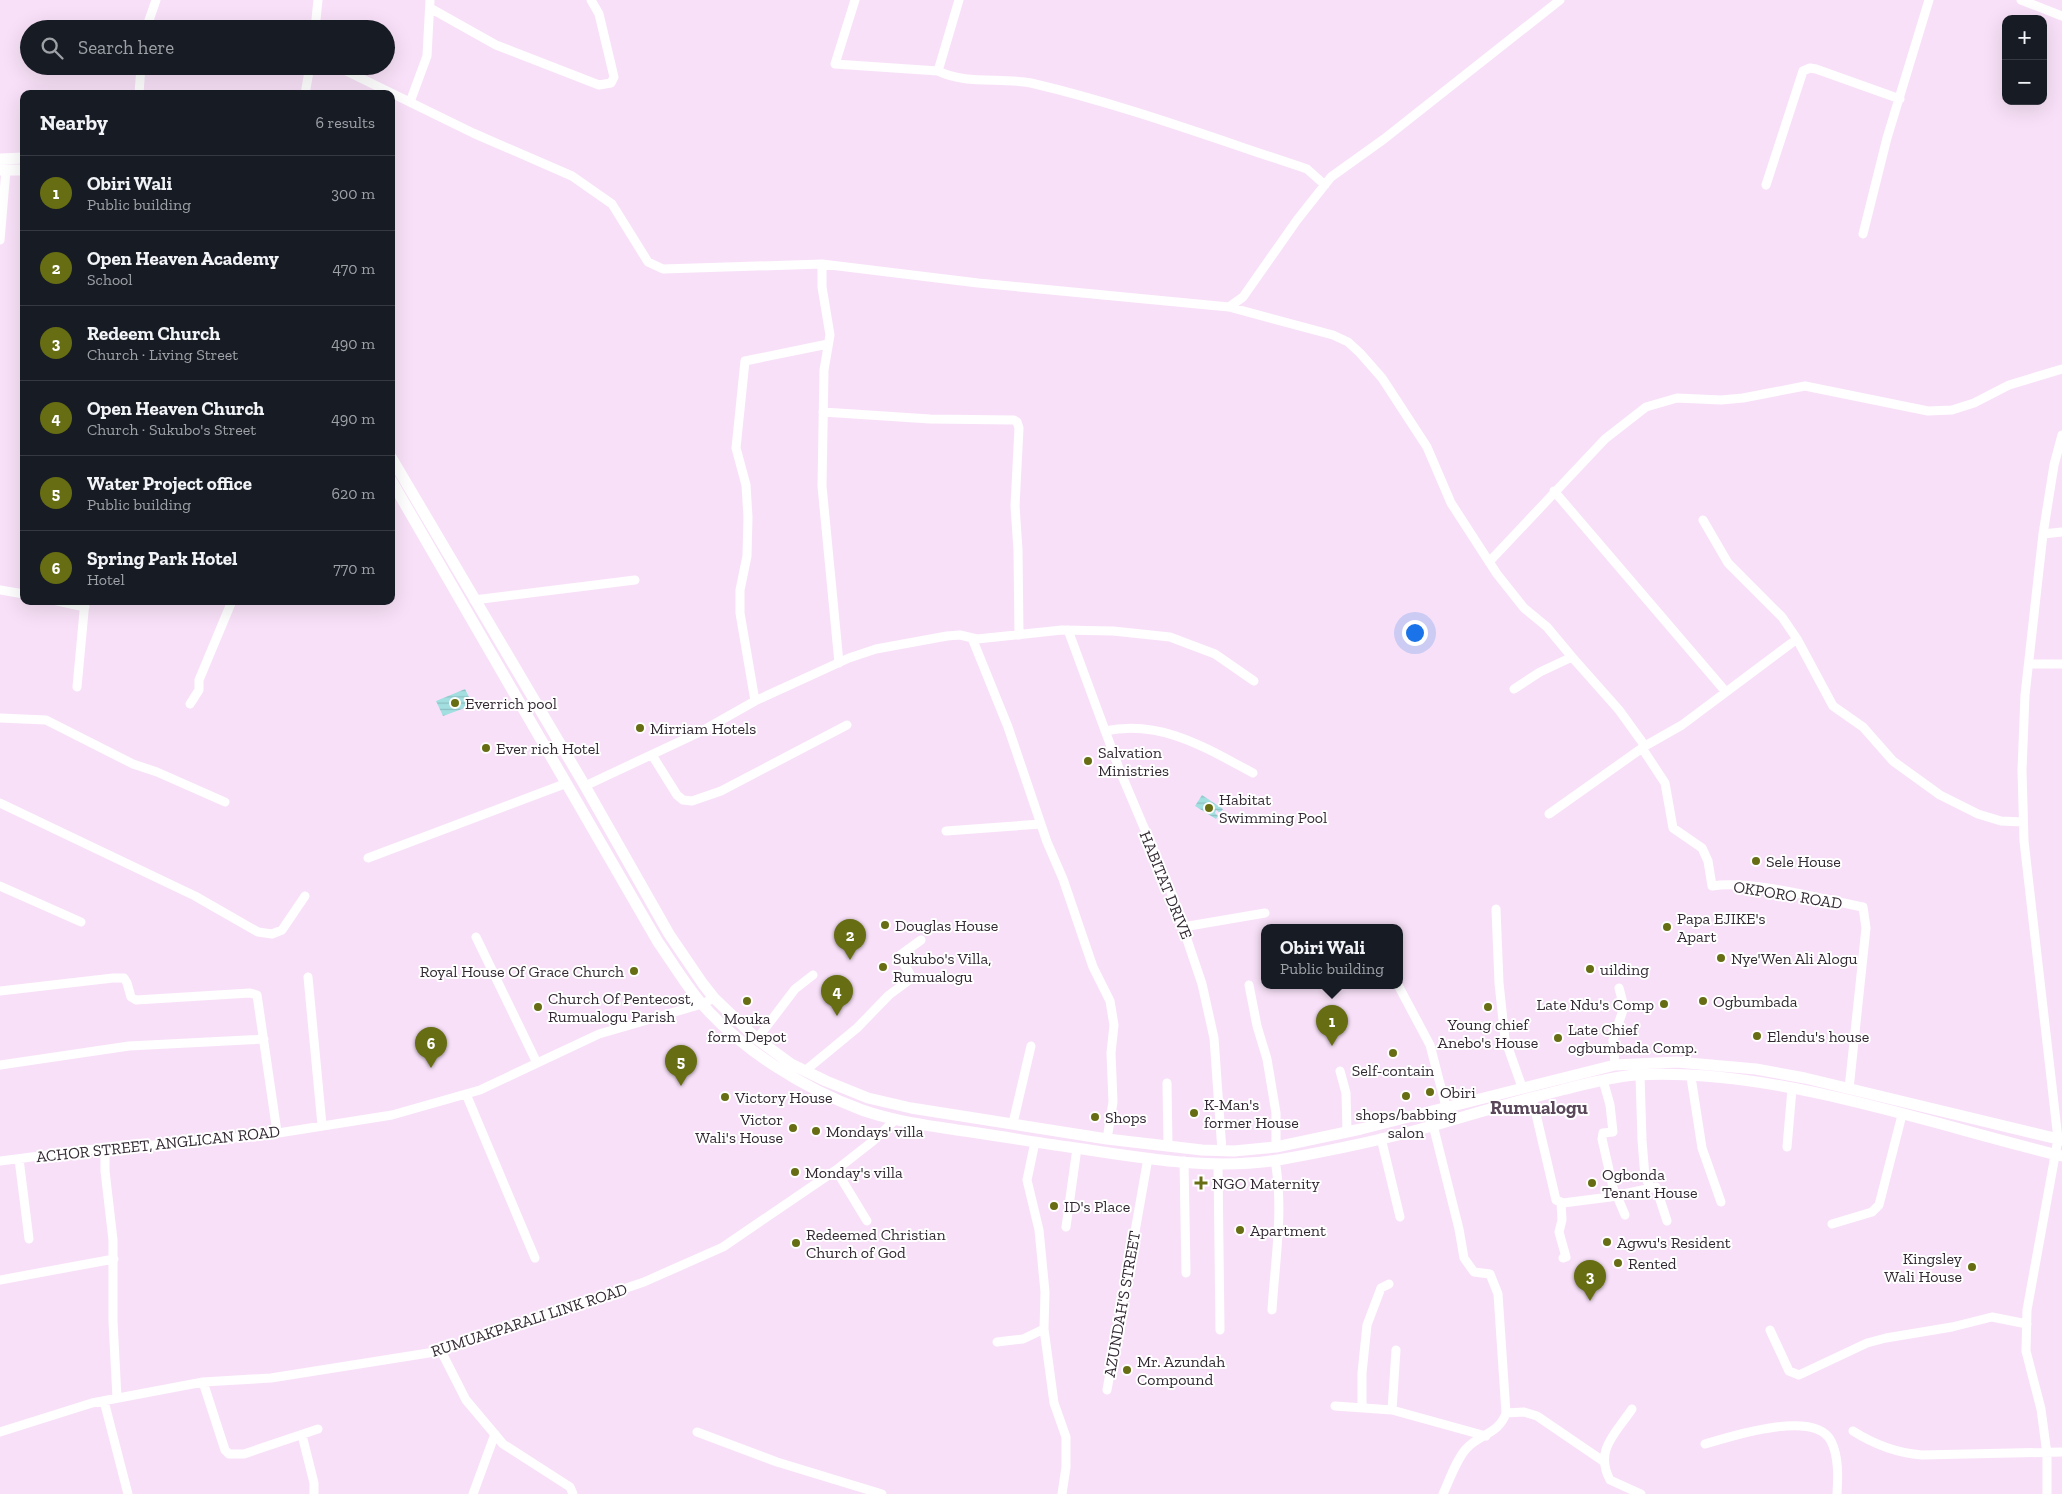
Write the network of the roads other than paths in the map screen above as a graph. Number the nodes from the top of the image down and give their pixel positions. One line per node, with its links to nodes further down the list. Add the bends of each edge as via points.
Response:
1 (156, 0): 11 (street)
2 (318, 0): 12 (street)
3 (591, 0): 9 (street, via 600,14 614,77 611,83 599,85 496,45)
4 (855, 0): 13 (street, via 835,64)
5 (959, 0): 13 (street)
6 (1560, 0): 27 (street)
7 (1929, 0): 21 (street)
8 (2021, 0): 10 (street)
9 (430, 4): 22 (street, via 427,56)
10 (2062, 16)
11 (149, 20)
12 (316, 20)
13 (938, 71): 27 (street, via 950,77 1029,83 1131,112 1307,169)
14 (141, 75): 17 (street)
15 (308, 75): 18 (street)
16 (354, 75): 19 (street)
17 (140, 90)
18 (305, 90)
19 (385, 90)
20 (395, 95): 22 (street)
21 (1900, 99): 28 (street, via 1816,68 1803,71); 29 (street)
22 (410, 102): 31 (street, via 572,176 612,204 648,262 663,269)
23 (20, 158): 24 (main road)
24 (0, 159)
25 (3, 170): 26 (main road); 30 (street)
26 (20, 170)
27 (1325, 185): 32 (street, via 1243,297)
28 (1766, 185)
29 (1863, 234)
30 (0, 240)
31 (822, 264): 32 (street, via 978,283); 33 (street, via 822,287 830,335)
32 (1230, 307): 43 (street, via 1333,334 1360,353 1382,378 1413,424 1427,447 1451,503)
33 (828, 344): 35 (street); 62 (street, via 745,361 736,448 746,485 748,517 740,614)
34 (2062, 369): 39 (street, via 2009,386 1952,410 1921,409 1805,386 1743,398 1677,398 1646,407 1605,439)
35 (823, 412): 51 (street, via 1017,422 1015,506); 55 (street, via 822,486)
36 (2062, 435): 42 (street)
37 (395, 464): 47 (main road)
38 (395, 489): 70 (main road)
39 (1554, 492): 43 (street); 61 (street)
40 (1703, 520): 53 (street, via 1728,563 1782,617)
41 (2062, 532): 42 (street)
42 (2043, 534): 56 (street)
43 (1489, 562): 54 (street, via 1524,608 1547,627)
44 (635, 580): 47 (street)
45 (0, 590): 46 (street)
46 (20, 593)
47 (474, 600): 71 (main road)
48 (85, 605): 59 (street)
49 (230, 605): 63 (street, via 199,680 199,690)
50 (1068, 630): 51 (street); 58 (street, via 1170,637 1214,654); 66 (street, HABITAT DRIVE)
51 (1019, 635): 52 (street)
52 (972, 638): 55 (street, via 947,636 897,644); 76 (street, via 1004,715)
53 (1796, 640): 61 (street); 75 (street, via 1833,706 1863,727 1893,761 1940,795 1978,814 2001,821)
54 (1572, 657): 60 (street); 67 (street, via 1619,710)
55 (839, 663): 62 (street)
56 (2029, 664): 57 (street); 75 (street, via 2022,770)
57 (2062, 664)
58 (1254, 681)
59 (78, 687)
60 (1514, 689)
61 (1726, 692): 67 (street, via 1682,725)
62 (755, 701): 68 (street)
63 (190, 704)
64 (0, 718): 72 (street, via 46,720 133,764)
65 (847, 725): 68 (street, via 721,791 692,801 676,795)
66 (1105, 731): 69 (street, via 1133,727 1162,731 1200,745); 84 (street, HABITAT DRIVE)
67 (1643, 747): 74 (street); 111 (street, OKPORO ROAD, via 1665,783 1673,828 1702,848 1712,886 1766,889 1863,907 1866,928)
68 (652, 755): 71 (street)
69 (1253, 773)
70 (567, 783): 78 (street); 94 (main road, via 658,942)
71 (585, 786): 93 (main road, via 669,934)
72 (225, 802)
73 (0, 803): 80 (street, via 195,896 258,932 272,934 282,930)
74 (1549, 814)
75 (2023, 822): 124 (street)
76 (1041, 824): 77 (street); 123 (street, via 1093,967 1110,1001 1114,1025 1112,1102)
77 (946, 831)
78 (368, 858)
79 (0, 886): 83 (street)
80 (305, 896)
81 (1496, 910): 109 (street, via 1505,1039)
82 (1265, 914): 84 (street)
83 (81, 922)
84 (1183, 927): 131 (street, HABITAT DRIVE, via 1202,984 1214,1038)
85 (476, 937): 99 (street)
86 (921, 940): 102 (street, via 899,956 910,974 908,981)
87 (813, 975): 95 (street, via 796,989)
88 (308, 977): 118 (street)
89 (1249, 985): 127 (street, via 1272,1085)
90 (1619, 988): 101 (street, via 1624,1007 1613,1040)
91 (1400, 989): 114 (street, via 1430,1045)
92 (0, 991): 96 (street, via 124,978 131,997 136,1000 250,993 257,995 259,1001)
93 (714, 998): 94 (street, ACHOR STREET, ANGLICAN ROAD); 95 (main road)
94 (702, 1004): 99 (street, ACHOR STREET, ANGLICAN ROAD, via 599,1034); 116 (main road, via 733,1034 785,1073 864,1111)
95 (757, 1039): 102 (main road, via 791,1064)
96 (264, 1040): 100 (street, via 122,1047); 120 (street)
97 (1031, 1046): 117 (street)
98 (1677, 1062): 101 (main road); 105 (street); 111 (main road, via 1756,1069)
99 (537, 1063): 112 (street, ACHOR STREET, ANGLICAN ROAD)
100 (0, 1065)
101 (1615, 1065): 109 (main road)
102 (806, 1070): 117 (main road, via 868,1098)
103 (1340, 1071): 121 (street, via 1346,1093)
104 (1640, 1075): 105 (main road); 107 (main road); 140 (street, via 1645,1177)
105 (1678, 1076): 106 (main road)
106 (1691, 1077): 110 (main road); 143 (street, via 1707,1169)
107 (1603, 1080): 113 (main road); 141 (street, via 1613,1132 1604,1133 1602,1139)
108 (1168, 1083): 126 (street)
109 (1522, 1087): 114 (main road)
110 (1792, 1089): 115 (main road); 128 (street)
111 (1849, 1089): 124 (main road)
112 (466, 1094): 118 (street, ACHOR STREET, ANGLICAN ROAD, via 392,1115); 152 (street)
113 (1532, 1097): 119 (main road); 142 (street, via 1551,1186 1556,1200)
114 (1446, 1107): 121 (main road)
115 (1902, 1115): 132 (main road); 148 (street, via 1879,1205 1872,1212)
116 (896, 1120): 125 (main road); 139 (street, RUMUAKPARALI LINK ROAD)
117 (1012, 1123): 123 (main road)
118 (322, 1125): 120 (street, ACHOR STREET, ANGLICAN ROAD)
119 (1433, 1125): 122 (main road); 173 (street, via 1464,1258 1474,1272 1490,1274 1498,1294)
120 (277, 1132): 129 (street, ACHOR STREET, ANGLICAN ROAD, via 171,1145)
121 (1347, 1132): 127 (main road)
122 (1381, 1138): 135 (main road); 145 (street)
123 (1107, 1139): 126 (main road)
124 (2060, 1139): 132 (street)
125 (1035, 1142): 130 (main road); 159 (street, via 1027,1180 1039,1230 1045,1292)
126 (1168, 1146): 131 (main road)
127 (1276, 1147): 131 (main road)
128 (1787, 1147)
129 (105, 1148): 134 (street, ACHOR STREET, ANGLICAN ROAD); 151 (street)
130 (1077, 1148): 133 (main road); 149 (street)
131 (1222, 1151)
132 (2059, 1155): 158 (street, via 2027,1310)
133 (1148, 1158): 137 (main road); 166 (street, AZUNDAH'S STREET)
134 (19, 1159): 136 (street, ACHOR STREET, ANGLICAN ROAD); 150 (street)
135 (1275, 1160): 138 (main road); 157 (street, via 1279,1209)
136 (0, 1161)
137 (1184, 1161): 138 (main road); 154 (street)
138 (1218, 1164): 160 (street)
139 (836, 1170): 146 (street); 164 (street, RUMUAKPARALI LINK ROAD, via 723,1247 690,1263 644,1282)
140 (1651, 1188): 141 (street); 147 (street, via 1656,1187)
141 (1616, 1196): 142 (street); 144 (street)
142 (1561, 1202): 153 (street, via 1559,1232 1566,1257)
143 (1721, 1202)
144 (1625, 1215)
145 (1400, 1217)
146 (867, 1221)
147 (1667, 1221)
148 (1832, 1224)
149 (1066, 1227)
150 (29, 1239)
151 (114, 1258): 155 (street); 167 (street)
152 (535, 1258)
153 (1563, 1258)
154 (1186, 1273)
155 (0, 1280)
156 (1389, 1284): 170 (street, via 1381,1288 1367,1325)
157 (1272, 1310)
158 (2027, 1324): 161 (street, via 1992,1317 1886,1338 1867,1343 1798,1375 1789,1371); 183 (street, via 2026,1351 2041,1409)
159 (1044, 1329): 162 (street, via 1023,1339); 190 (street, via 1054,1403 1066,1437)
160 (1220, 1330)
161 (1770, 1330)
162 (997, 1342)
163 (1396, 1350): 172 (street)
164 (441, 1351): 165 (street, RUMUAKPARALI LINK ROAD, via 271,1378); 179 (street, via 466,1400)
165 (203, 1382): 167 (street, RUMUAKPARALI LINK ROAD); 178 (street, via 229,1454 244,1454)
166 (1107, 1390)
167 (117, 1398): 168 (street, RUMUAKPARALI LINK ROAD)
168 (104, 1401): 176 (street, RUMUAKPARALI LINK ROAD); 186 (street)
169 (1335, 1406): 170 (street)
170 (1362, 1407): 172 (street)
171 (1632, 1409): 184 (street, via 1604,1450)
172 (1392, 1410): 180 (street)
173 (1506, 1414): 180 (street, via 1504,1422); 184 (street, via 1524,1412 1537,1416)
174 (318, 1429): 178 (street)
175 (1852, 1431): 183 (street, via 1874,1444 1905,1454)
176 (0, 1432)
177 (697, 1432): 185 (street, via 776,1462)
178 (302, 1434): 187 (street)
179 (494, 1434): 188 (street); 189 (street, via 503,1444 570,1488)
180 (1486, 1436): 191 (street, via 1468,1446)
181 (1705, 1444): 193 (street, via 1758,1428 1812,1426 1831,1441 1838,1470)
182 (2062, 1452): 183 (street)
183 (2047, 1454): 194 (street)
184 (1604, 1461): 192 (street, via 1610,1480)
185 (877, 1493)
186 (128, 1494)
187 (314, 1494)
188 (473, 1494)
189 (573, 1494)
190 (1062, 1494)
191 (1443, 1494)
192 (1641, 1494)
193 (1837, 1494)
194 (2047, 1494)

